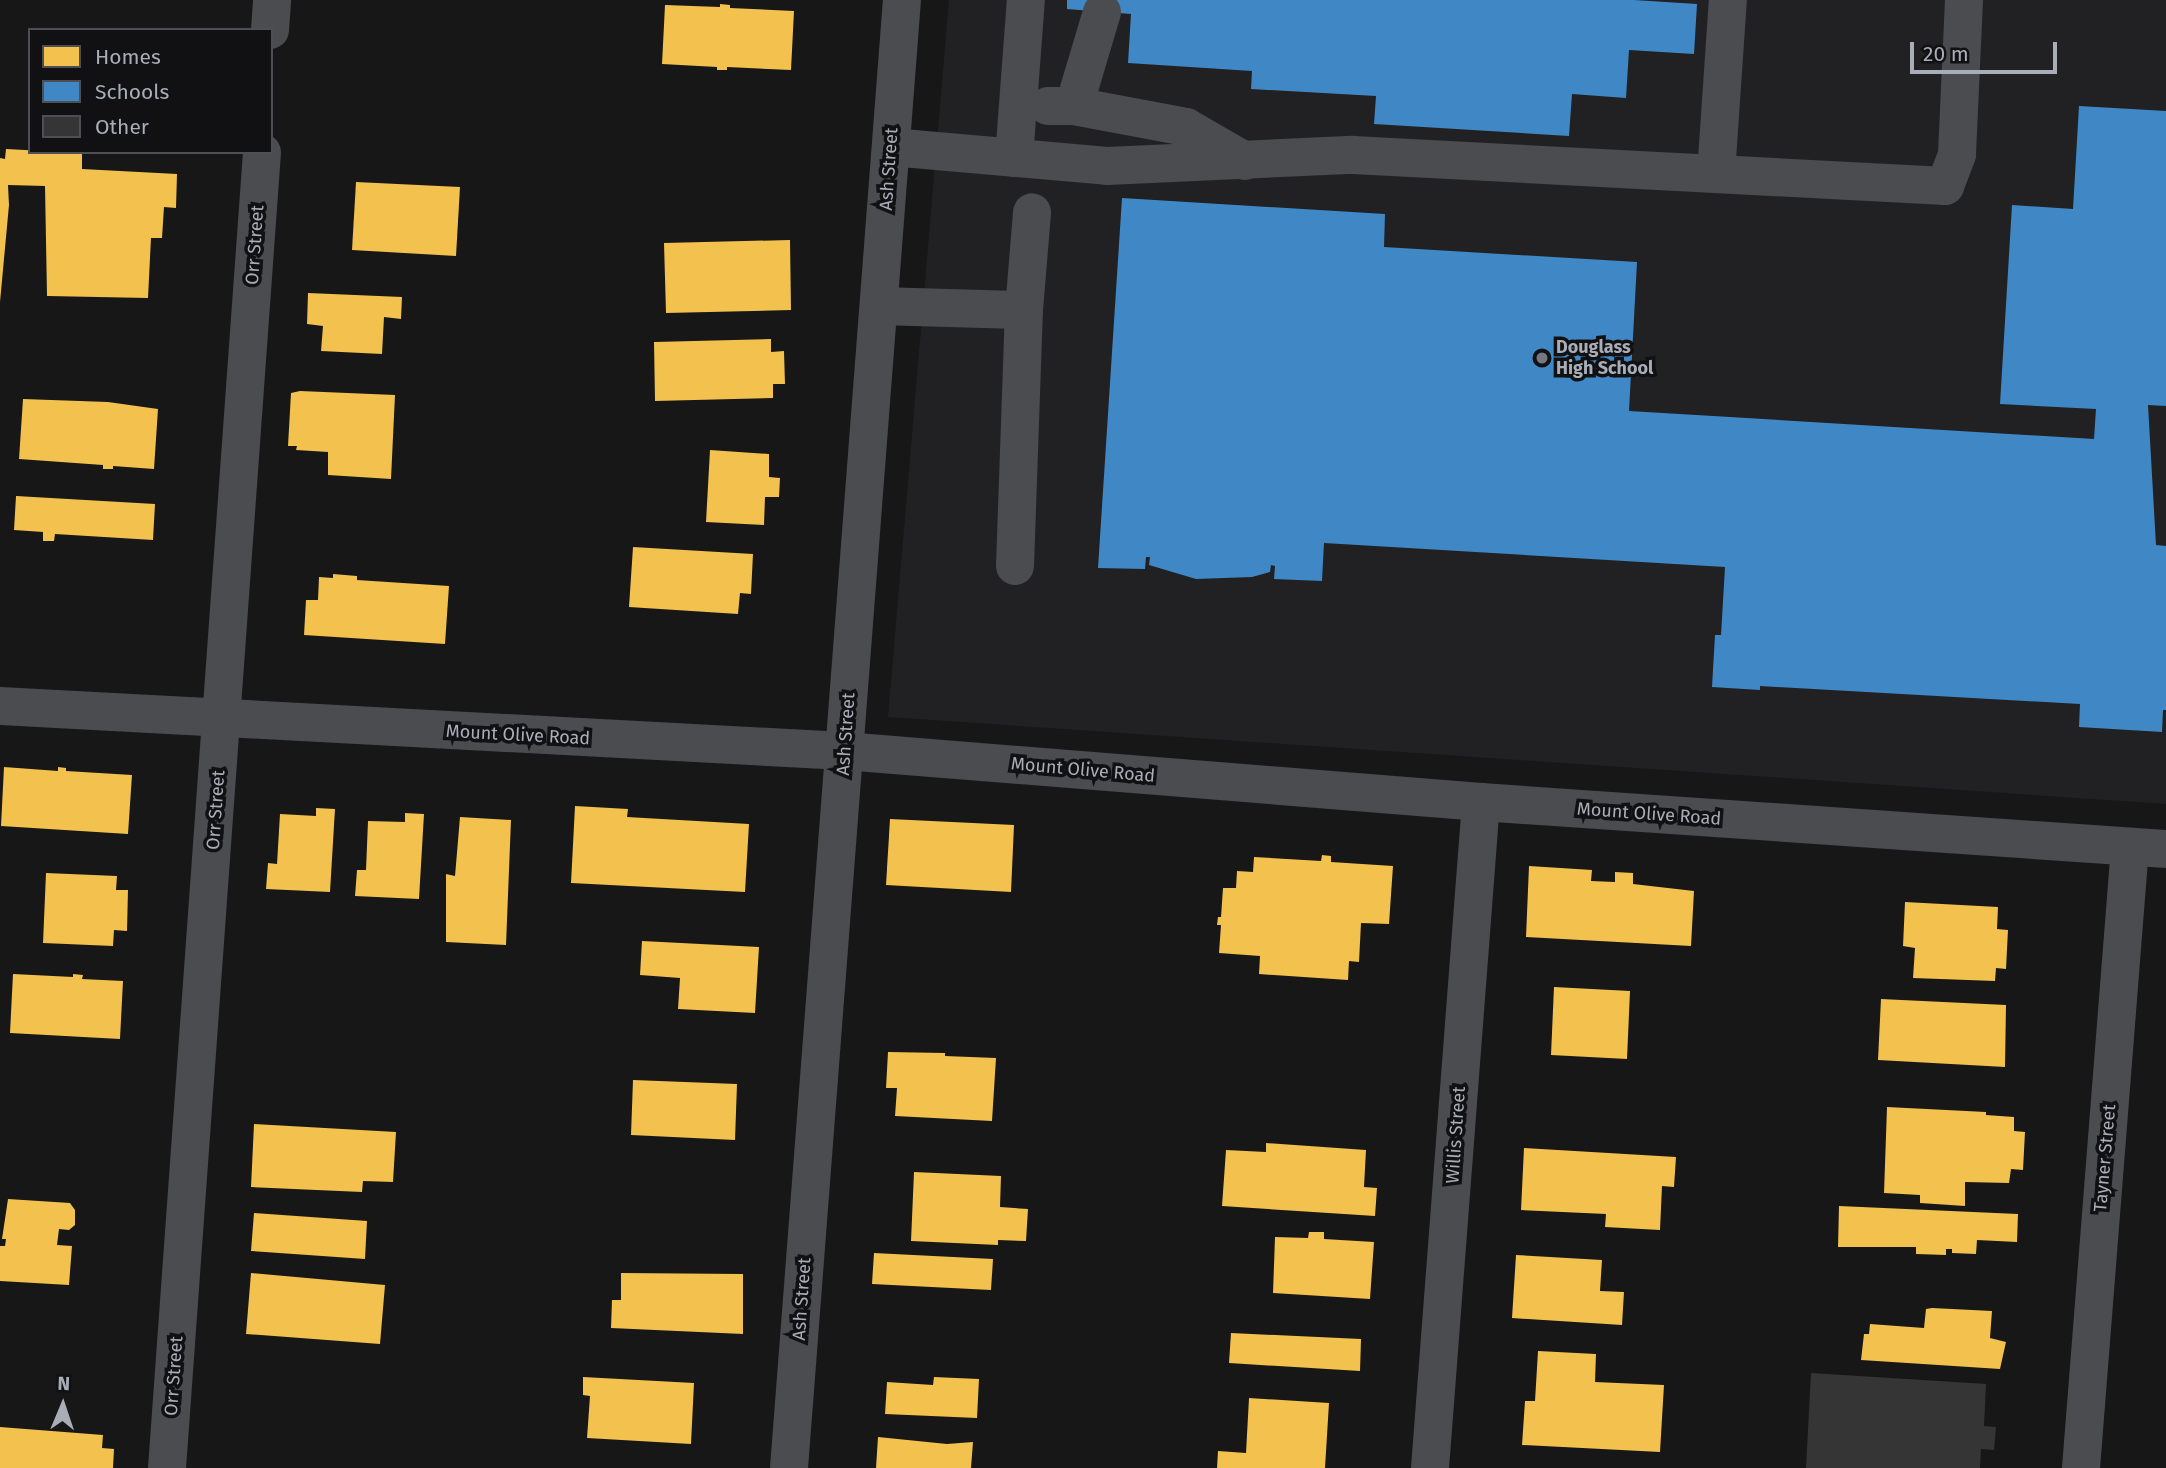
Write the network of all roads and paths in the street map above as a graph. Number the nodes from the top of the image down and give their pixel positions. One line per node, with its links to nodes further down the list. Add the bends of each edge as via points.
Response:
1 (272, 0): 7 (street)
2 (902, 0): 10 (street, Ash Street)
3 (1026, 0): 8 (street)
4 (1728, 0): 14 (street)
5 (1964, 0): 14 (street, via 1957,154 1945,186)
6 (1102, 12): 9 (street)
7 (270, 28)
8 (1020, 106): 9 (street); 12 (street)
9 (1074, 106): 13 (street, via 1186,127)
10 (891, 147): 12 (street); 16 (street, Ash Street)
11 (262, 154): 20 (street, Orr Street)
12 (1014, 158): 13 (street, via 1107,166)
13 (1245, 160): 14 (street, via 1353,155)
14 (1716, 174)
15 (1032, 212): 17 (street)
16 (878, 306): 17 (street); 21 (street, Ash Street)
17 (1024, 310): 18 (street)
18 (1015, 566)
19 (0, 706): 20 (street, Mount Olive Road)
20 (223, 720): 21 (street, Mount Olive Road); 24 (street, Orr Street)
21 (844, 751): 22 (street, Mount Olive Road); 25 (street, Ash Street)
22 (1481, 802): 23 (street, Mount Olive Road); 26 (street, Willis Street)
23 (2148, 848): 27 (street, Tayner Street)
24 (167, 1468)
25 (789, 1468)
26 (1430, 1468)
27 (2081, 1468)

